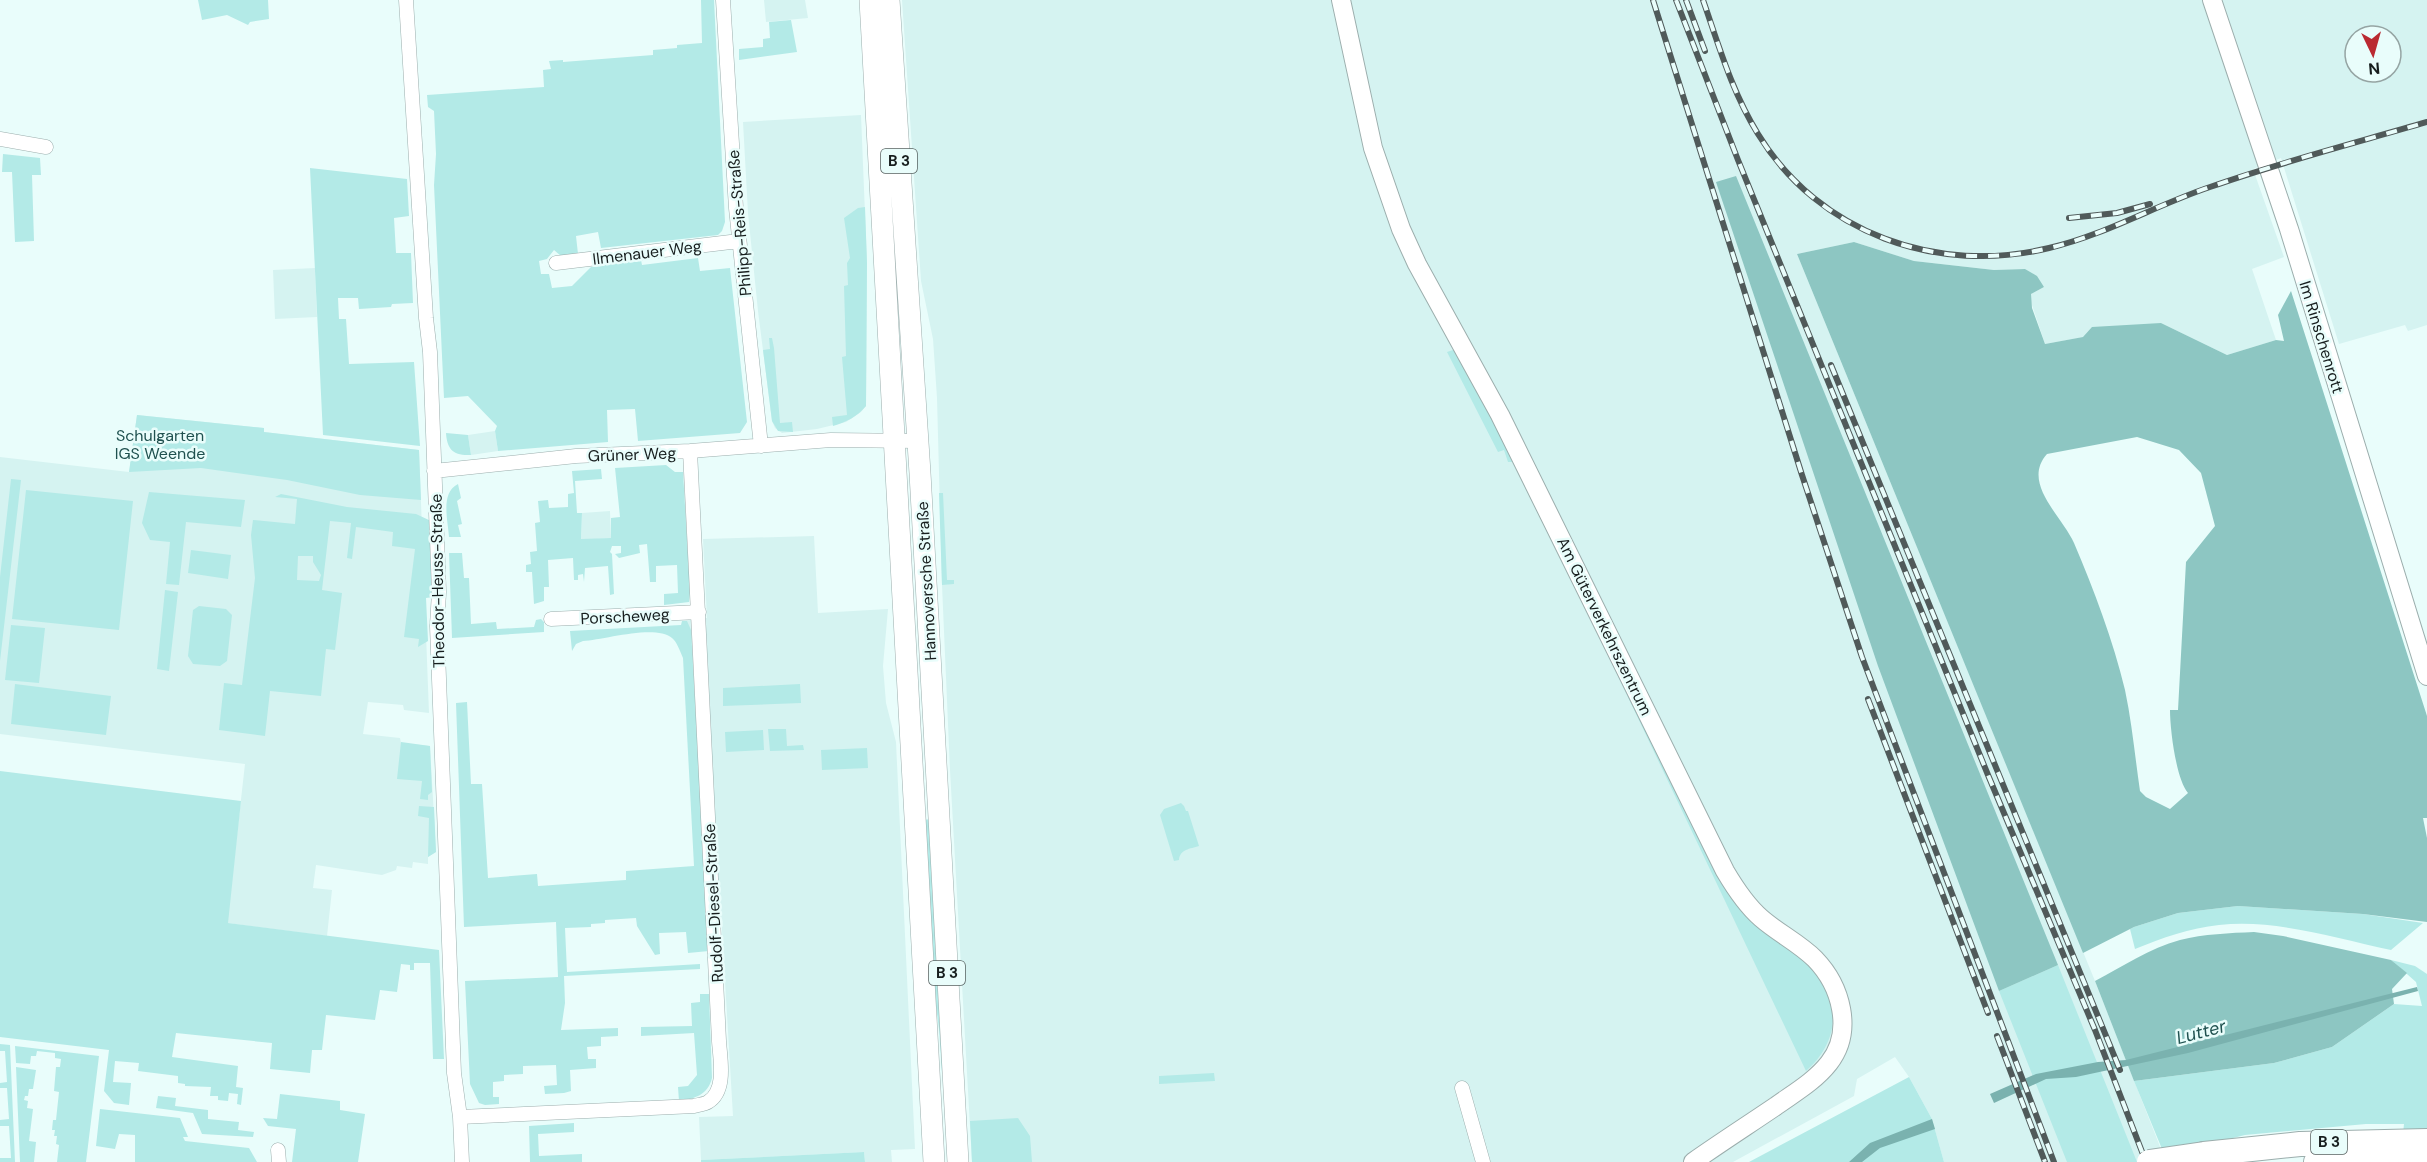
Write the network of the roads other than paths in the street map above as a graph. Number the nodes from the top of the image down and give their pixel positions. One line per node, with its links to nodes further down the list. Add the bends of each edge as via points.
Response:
1 (406, 0): 15 (street, Theodor-Heuss-Straße, via 430,352)
2 (723, 0): 9 (street, Philipp-Reis-Straße)
3 (870, 0): 11 (main road, Hannoversche Straße / B 3)
4 (889, 0): 12 (main road, Hannoversche Straße / B 3)
5 (1341, 0): 28 (street, Am Güterverkehrszentrum, via 1371,140 1409,247 1497,407 1731,881 1761,917 1821,966 1839,996 1842,1028 1829,1063 1806,1084)
6 (2212, 0): 18 (street, Im Rinschenrott, via 2289,229)
7 (0, 139): 8 (street)
8 (46, 147)
9 (739, 241): 10 (street, Ilmenauer Weg); 13 (street, Philipp-Reis-Straße)
10 (556, 263)
11 (893, 437): 12 (street, Grüner Weg); 13 (street, Grüner Weg, via 846,436); 25 (main road, Hannoversche Straße / B 3)
12 (918, 437): 26 (main road, Hannoversche Straße / B 3)
13 (761, 446): 14 (street, Grüner Weg)
14 (690, 452): 15 (street, Grüner Weg, via 576,456); 16 (street, Rudolf-Diesel-Straße)
15 (434, 471): 20 (street, Theodor-Heuss-Straße, via 454,1073)
16 (699, 612): 17 (street, Porscheweg); 20 (street, Rudolf-Diesel-Straße, via 720,1070 717,1093 708,1102 694,1106)
17 (551, 619)
18 (2427, 676)
19 (1462, 1088): 27 (street)
20 (460, 1116): 24 (street, Theodor-Heuss-Straße)
21 (2427, 1141): 22 (highway, B 3)
22 (2401, 1150): 23 (highway, B 3); 29 (highway, B 3, bridge, via 2300,1144); 30 (highway, B 3)
23 (2427, 1160)
24 (462, 1162)
25 (934, 1162)
26 (958, 1162)
27 (1483, 1162)
28 (1693, 1162)
29 (2149, 1162)
30 (2316, 1162)

